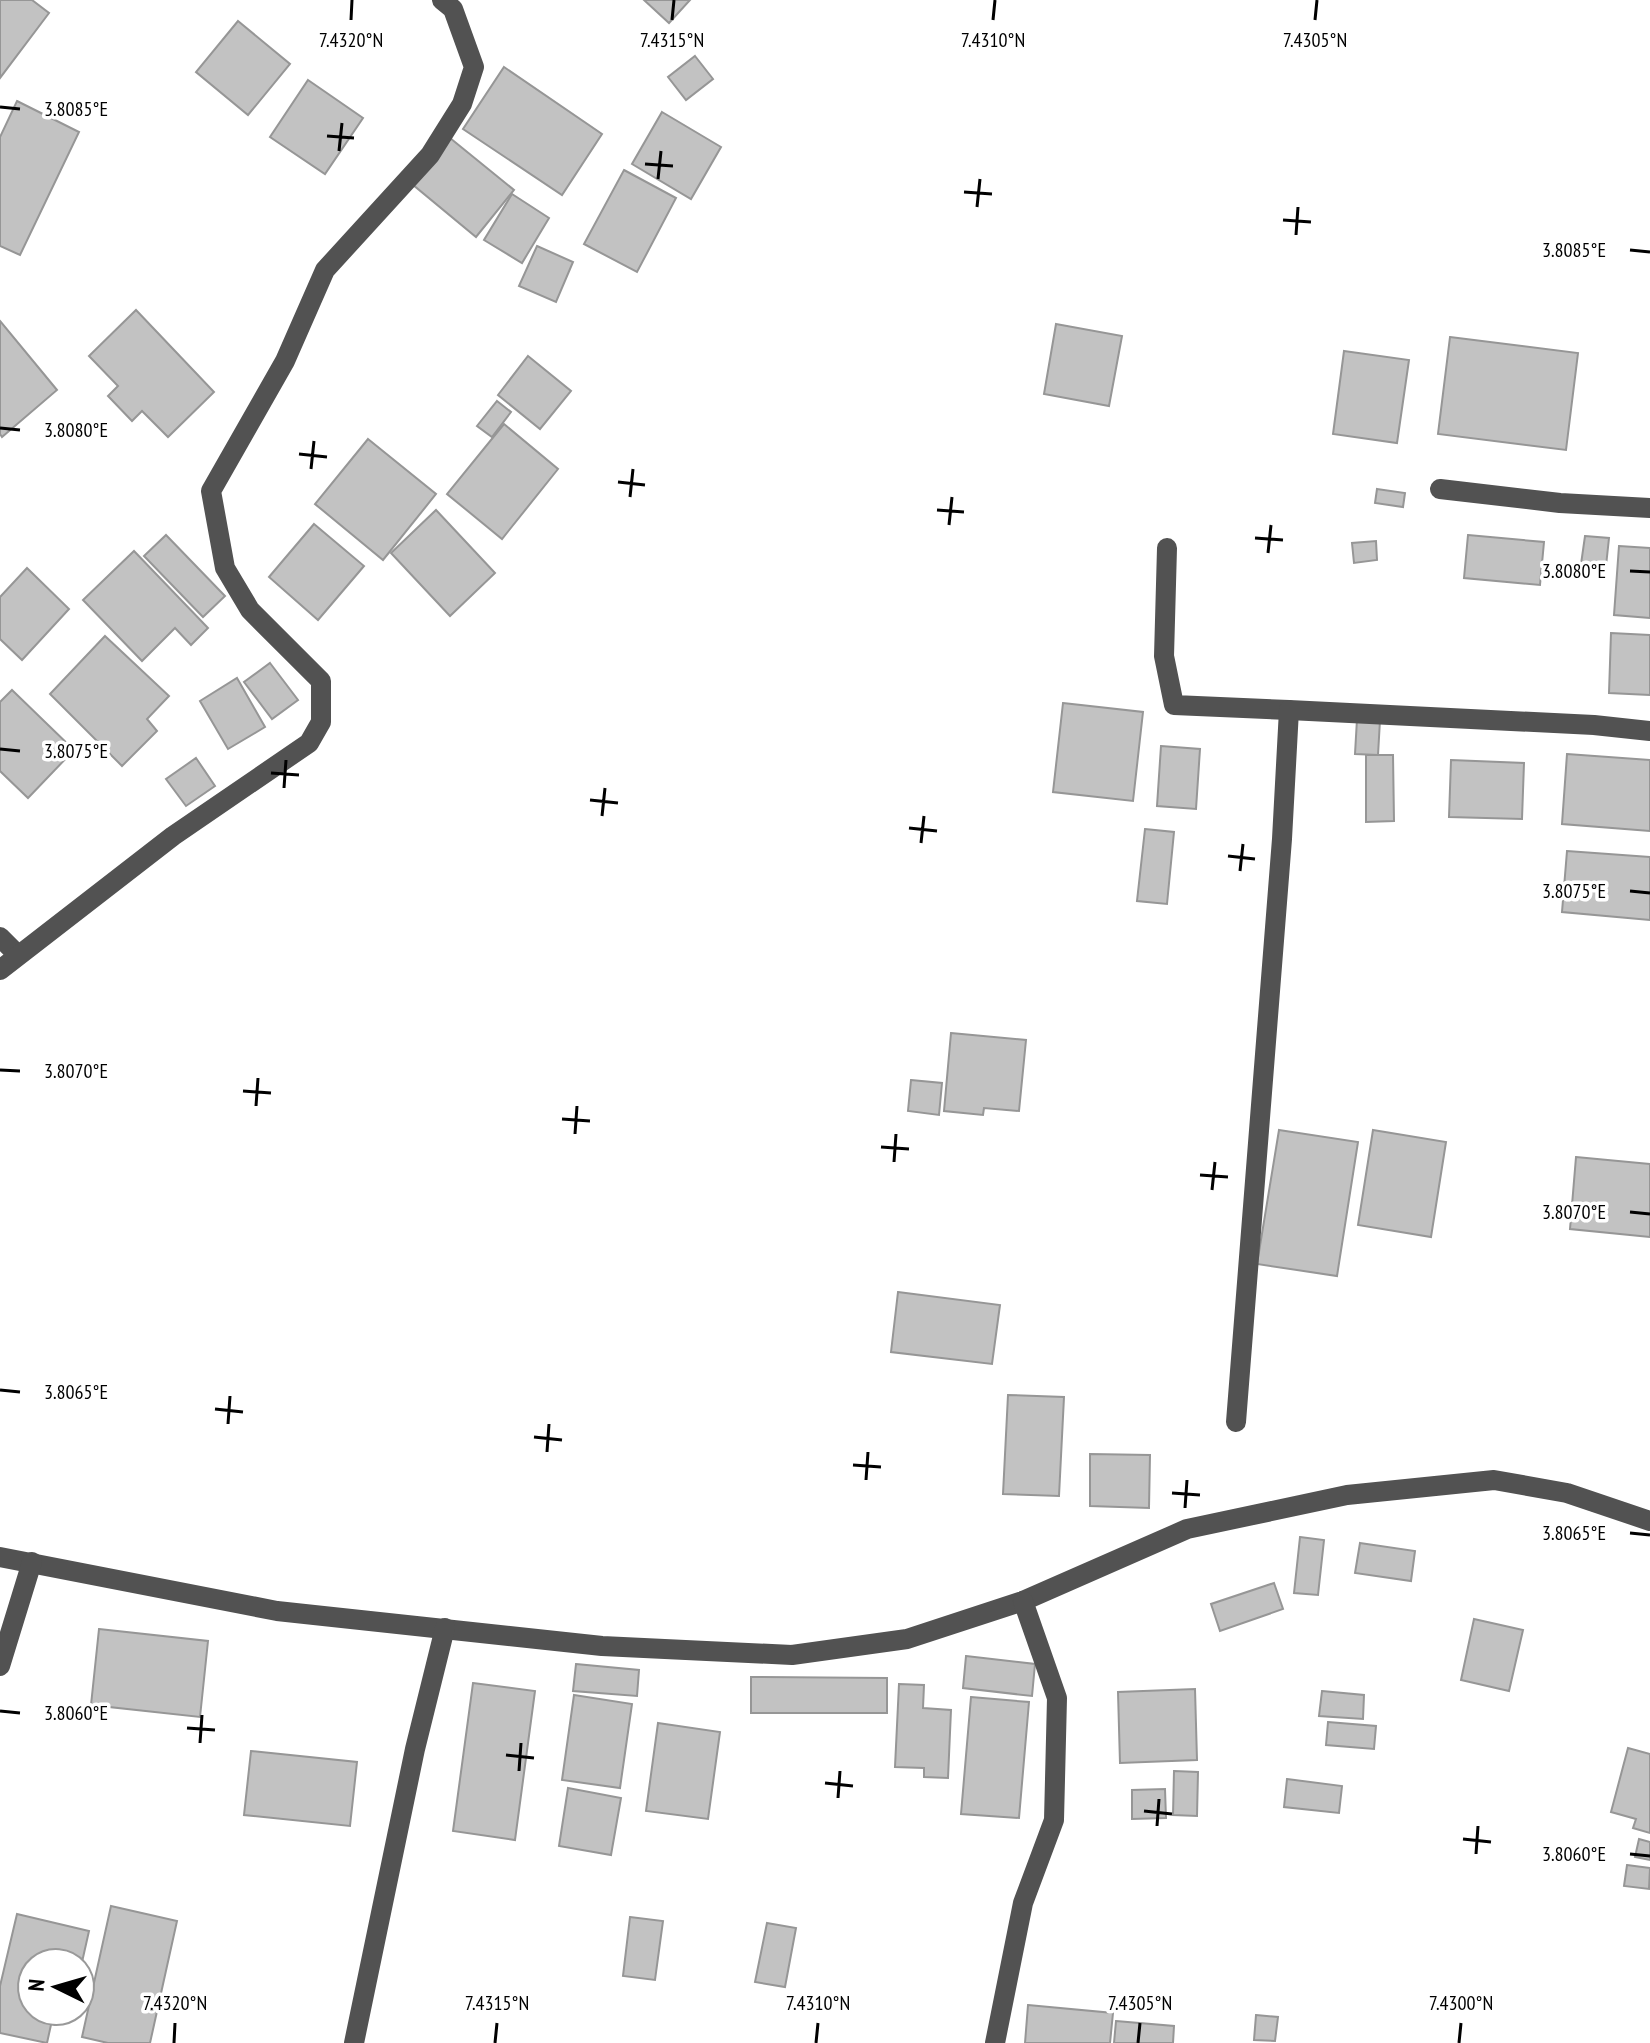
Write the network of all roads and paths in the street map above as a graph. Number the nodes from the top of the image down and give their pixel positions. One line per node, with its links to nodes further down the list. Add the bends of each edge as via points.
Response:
1 (442, 0): 8 (street, via 453,9 474,67 462,104 430,155 325,270 285,361 211,491 225,568 250,610 321,681 321,722 309,743 173,836)
2 (1440, 489): 3 (street)
3 (1650, 508)
4 (1167, 548): 5 (street, via 1164,656 1174,705)
5 (1289, 710): 6 (street); 10 (street)
6 (1650, 731)
7 (0, 937): 8 (street)
8 (18, 955): 9 (street)
9 (0, 970)
10 (1236, 1422)
11 (1650, 1521): 14 (street, via 1567,1493 1494,1480 1347,1495 1187,1529)
12 (0, 1557): 13 (street)
13 (32, 1562): 15 (street, via 277,1611); 16 (street)
14 (1023, 1601): 15 (street, via 907,1639 792,1655 602,1646); 18 (street, via 1057,1698 1054,1820 1023,1903)
15 (445, 1628): 17 (street)
16 (0, 1666)
17 (354, 2043)
18 (995, 2043)

